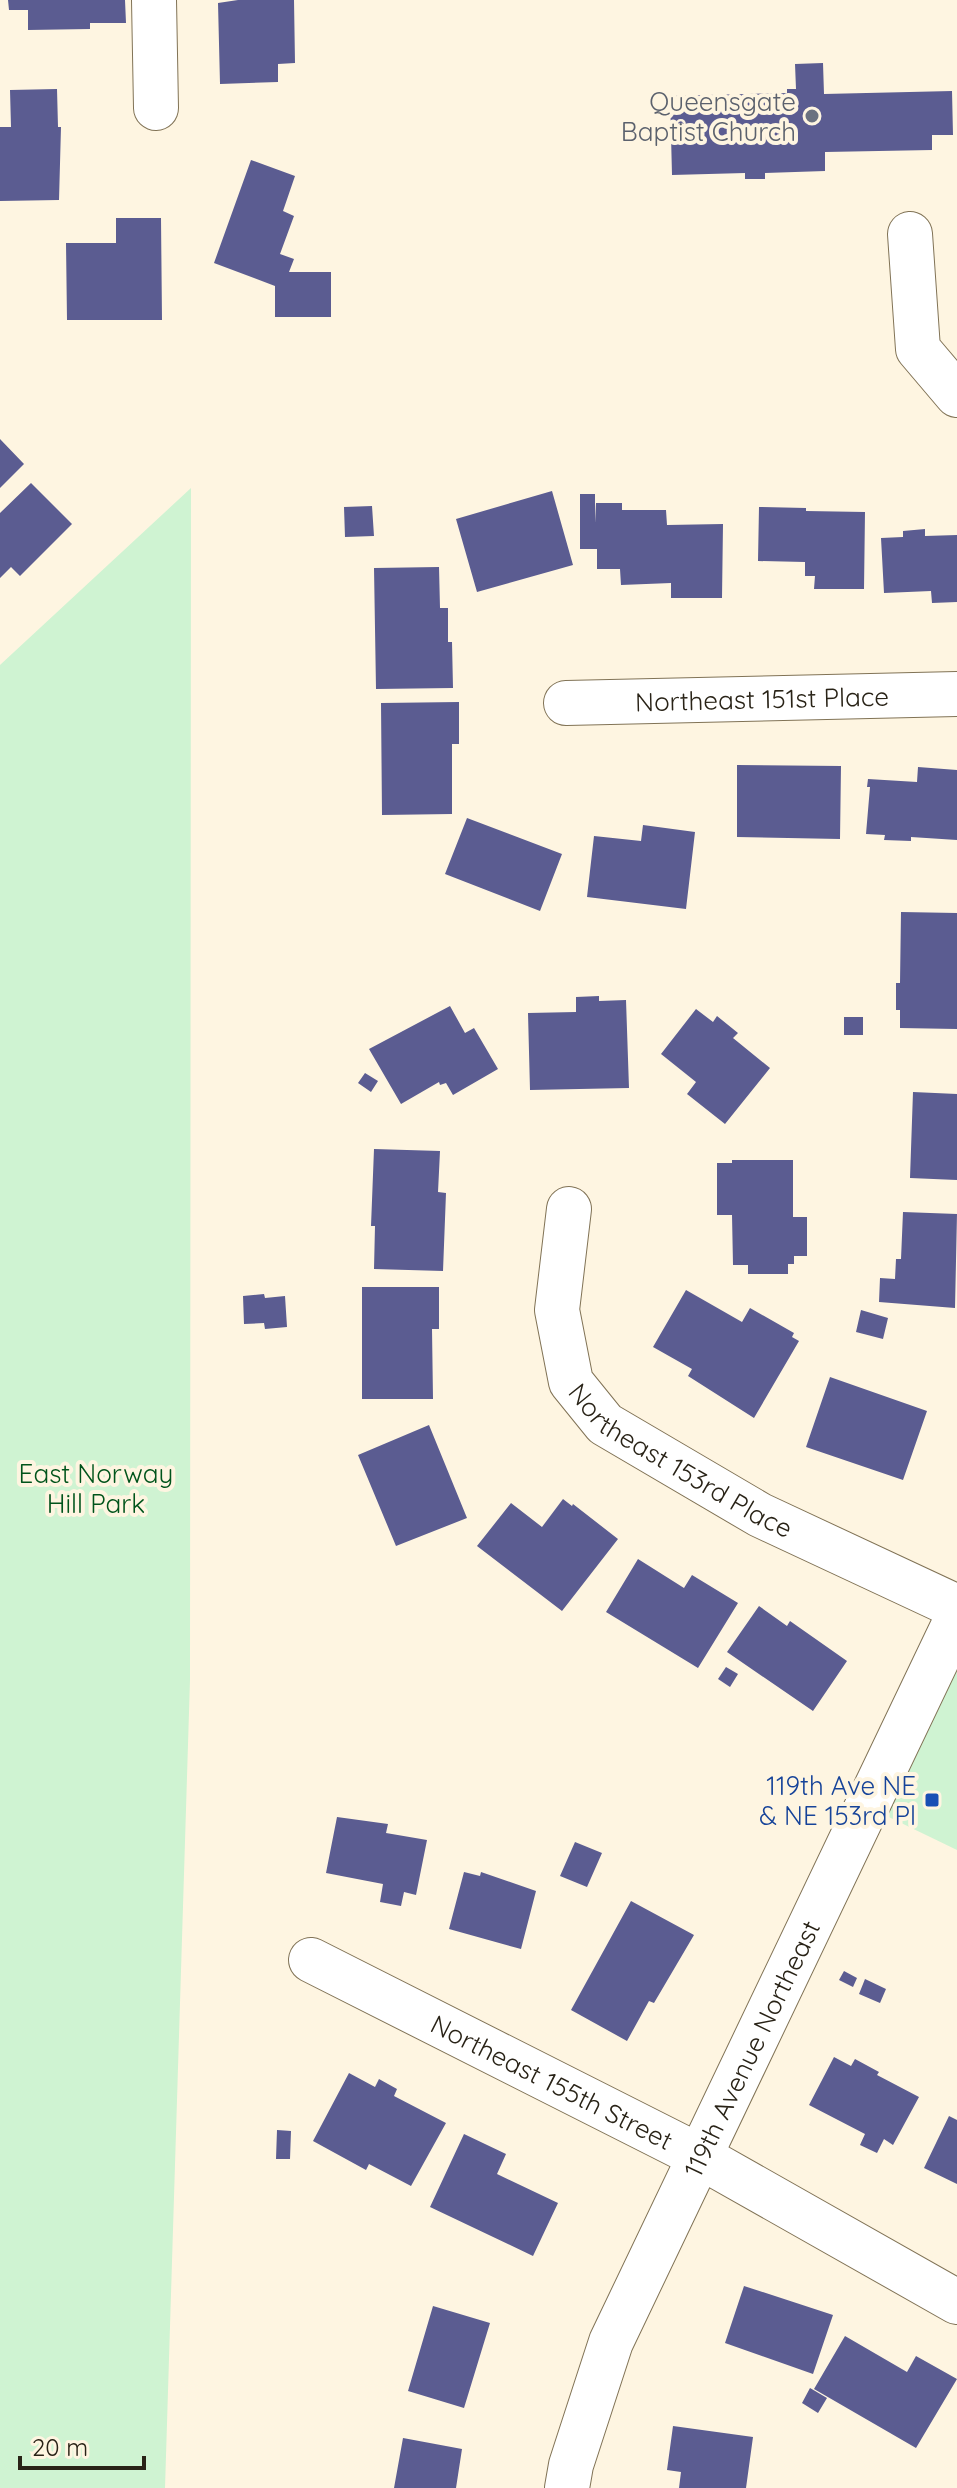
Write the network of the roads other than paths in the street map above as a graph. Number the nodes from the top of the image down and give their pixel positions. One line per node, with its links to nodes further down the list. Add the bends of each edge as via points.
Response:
1 (154, 0): 2 (street)
2 (156, 108)
3 (910, 234): 4 (street, via 918,349)
4 (957, 395)
5 (957, 694): 6 (street, Northeast 151st Place)
6 (566, 703)
7 (569, 1209): 8 (street, Northeast 153rd Place, via 557,1310 571,1382 605,1424 760,1515)
8 (957, 1607)
9 (957, 1618): 11 (street, 119th Avenue Northeast)
10 (311, 1960): 11 (street, Northeast 155th Street)
11 (699, 2156): 12 (street, Northeast 155th Street); 13 (street, 119th Avenue Northeast, via 611,2342)
12 (957, 2302)
13 (567, 2488)

